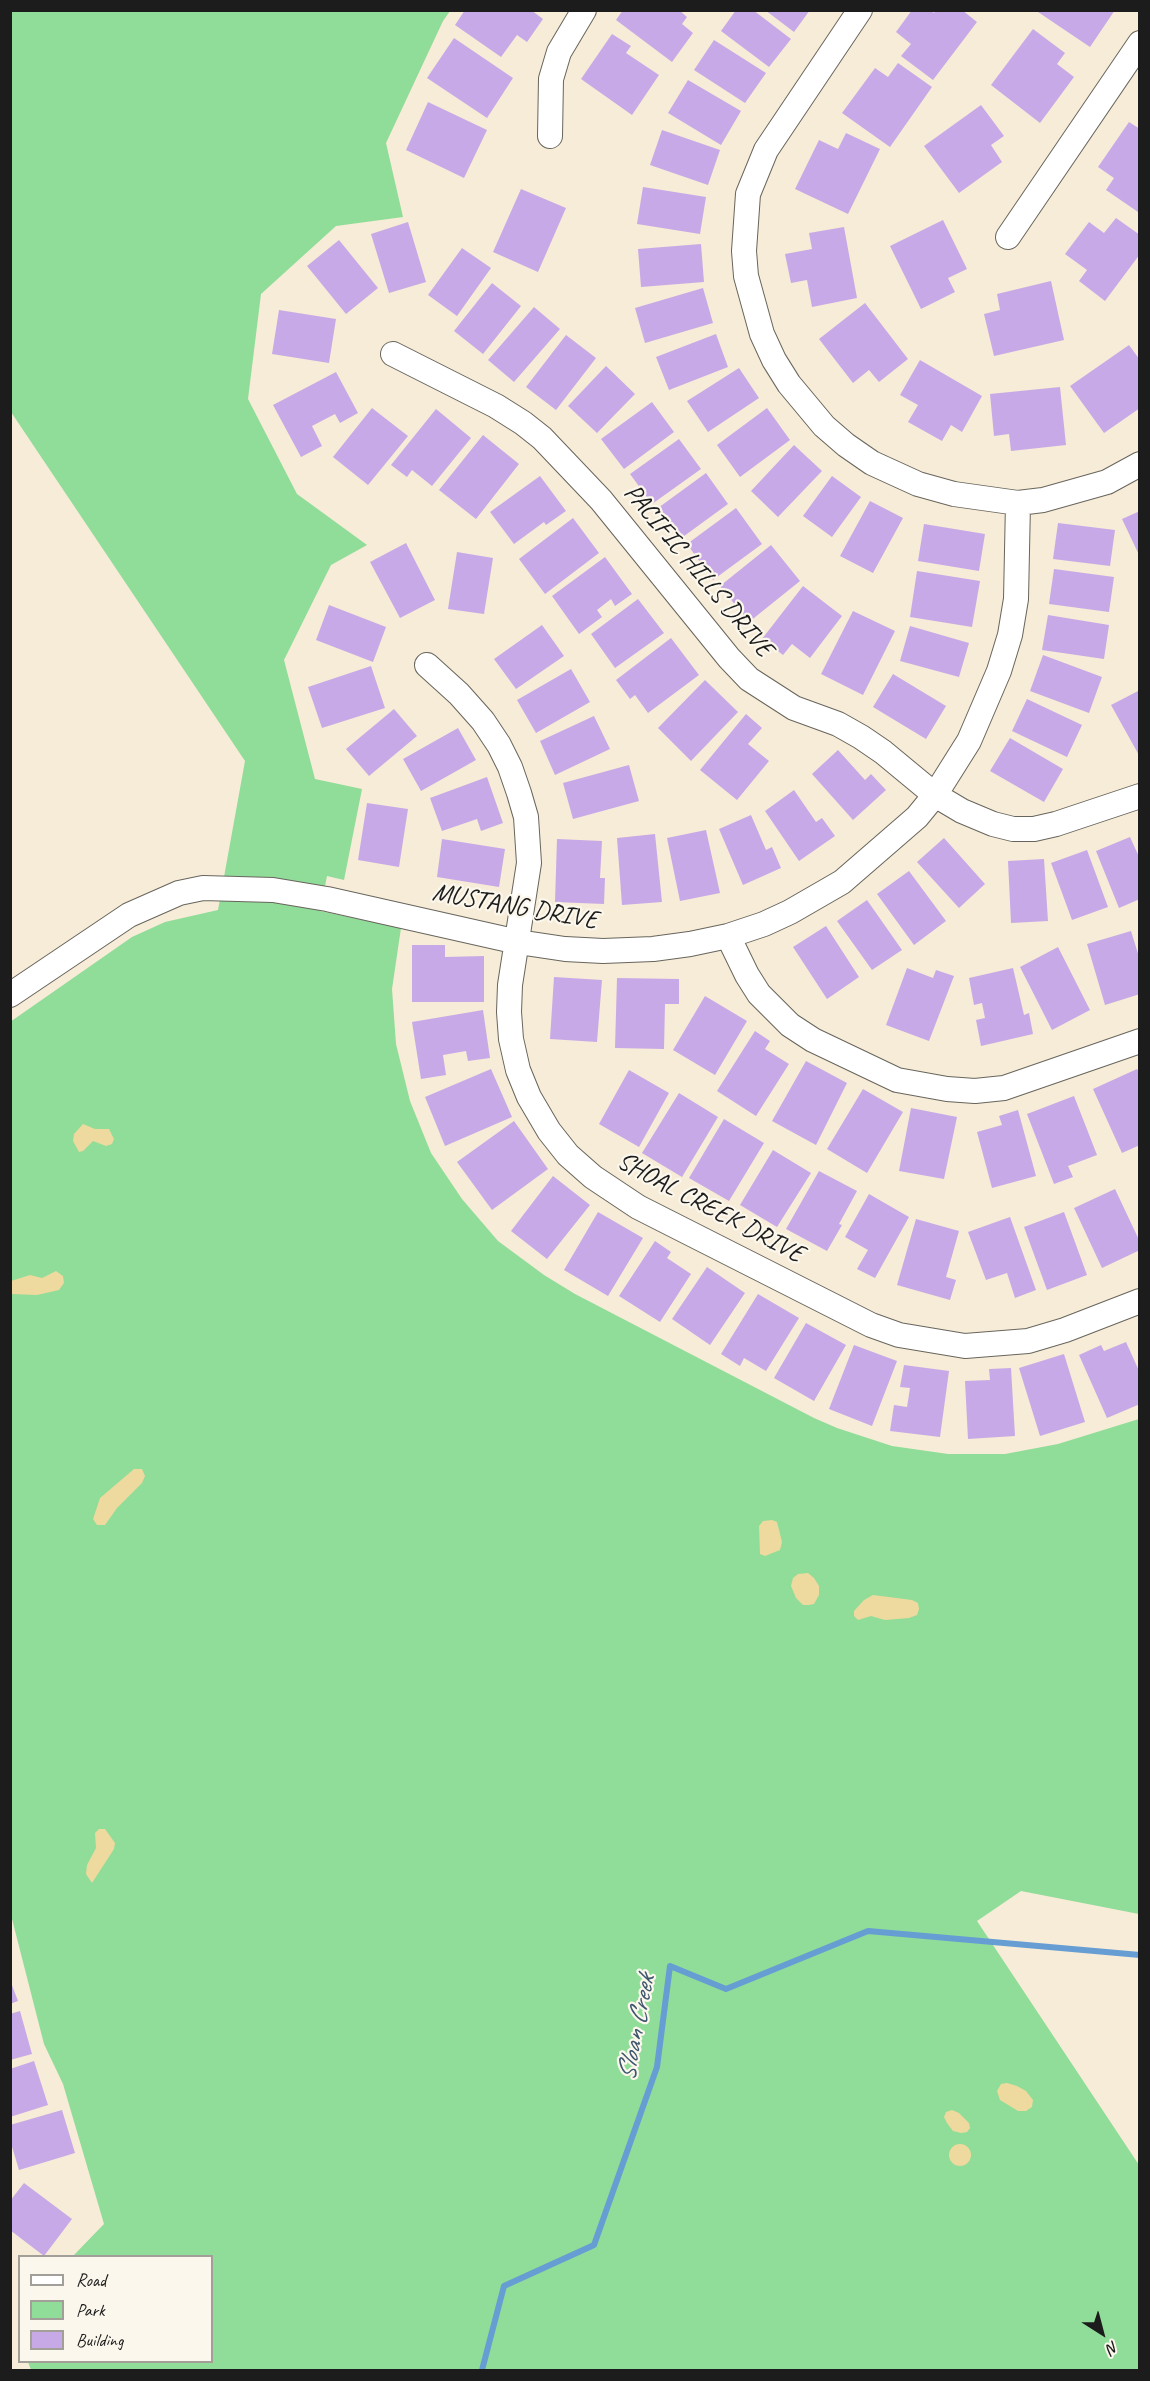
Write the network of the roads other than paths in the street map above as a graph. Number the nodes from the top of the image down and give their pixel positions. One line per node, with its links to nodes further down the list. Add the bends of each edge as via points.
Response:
1 (584, 10): 4 (street, via 559,52 552,79)
2 (860, 10): 8 (street, via 783,123 748,194 746,276 759,324 774,360 806,406 846,445 872,463 918,484 954,494)
3 (1140, 43): 5 (street)
4 (550, 136)
5 (1008, 237)
6 (393, 354): 10 (street, PACIFIC HILLS DRIVE, via 523,423 580,476 748,679 794,708 861,737)
7 (1140, 464): 8 (street, via 1089,488)
8 (1018, 503): 10 (street, MUSTANG DRIVE, via 1017,590 1010,635 986,706)
9 (428, 665): 13 (street, SHOAL CREEK DRIVE, via 483,721 503,752 519,793 526,817 529,863)
10 (935, 795): 11 (street, PACIFIC HILLS DRIVE, via 962,812 1013,829 1056,824); 12 (street, MUSTANG DRIVE, via 917,817 842,882 790,912)
11 (1140, 796)
12 (728, 936): 13 (street, MUSTANG DRIVE, via 653,949 603,951); 15 (street, via 759,994 790,1025 897,1080 947,1089 1004,1088)
13 (518, 942): 14 (street, MUSTANG DRIVE, via 305,896 251,888 203,888 179,893 129,915); 16 (street, SHOAL CREEK DRIVE, via 509,1012 511,1039 522,1079 549,1131 568,1155 613,1192 871,1325 932,1342 965,1346 1028,1341)
14 (10, 995)
15 (1140, 1041)
16 (1140, 1301)

